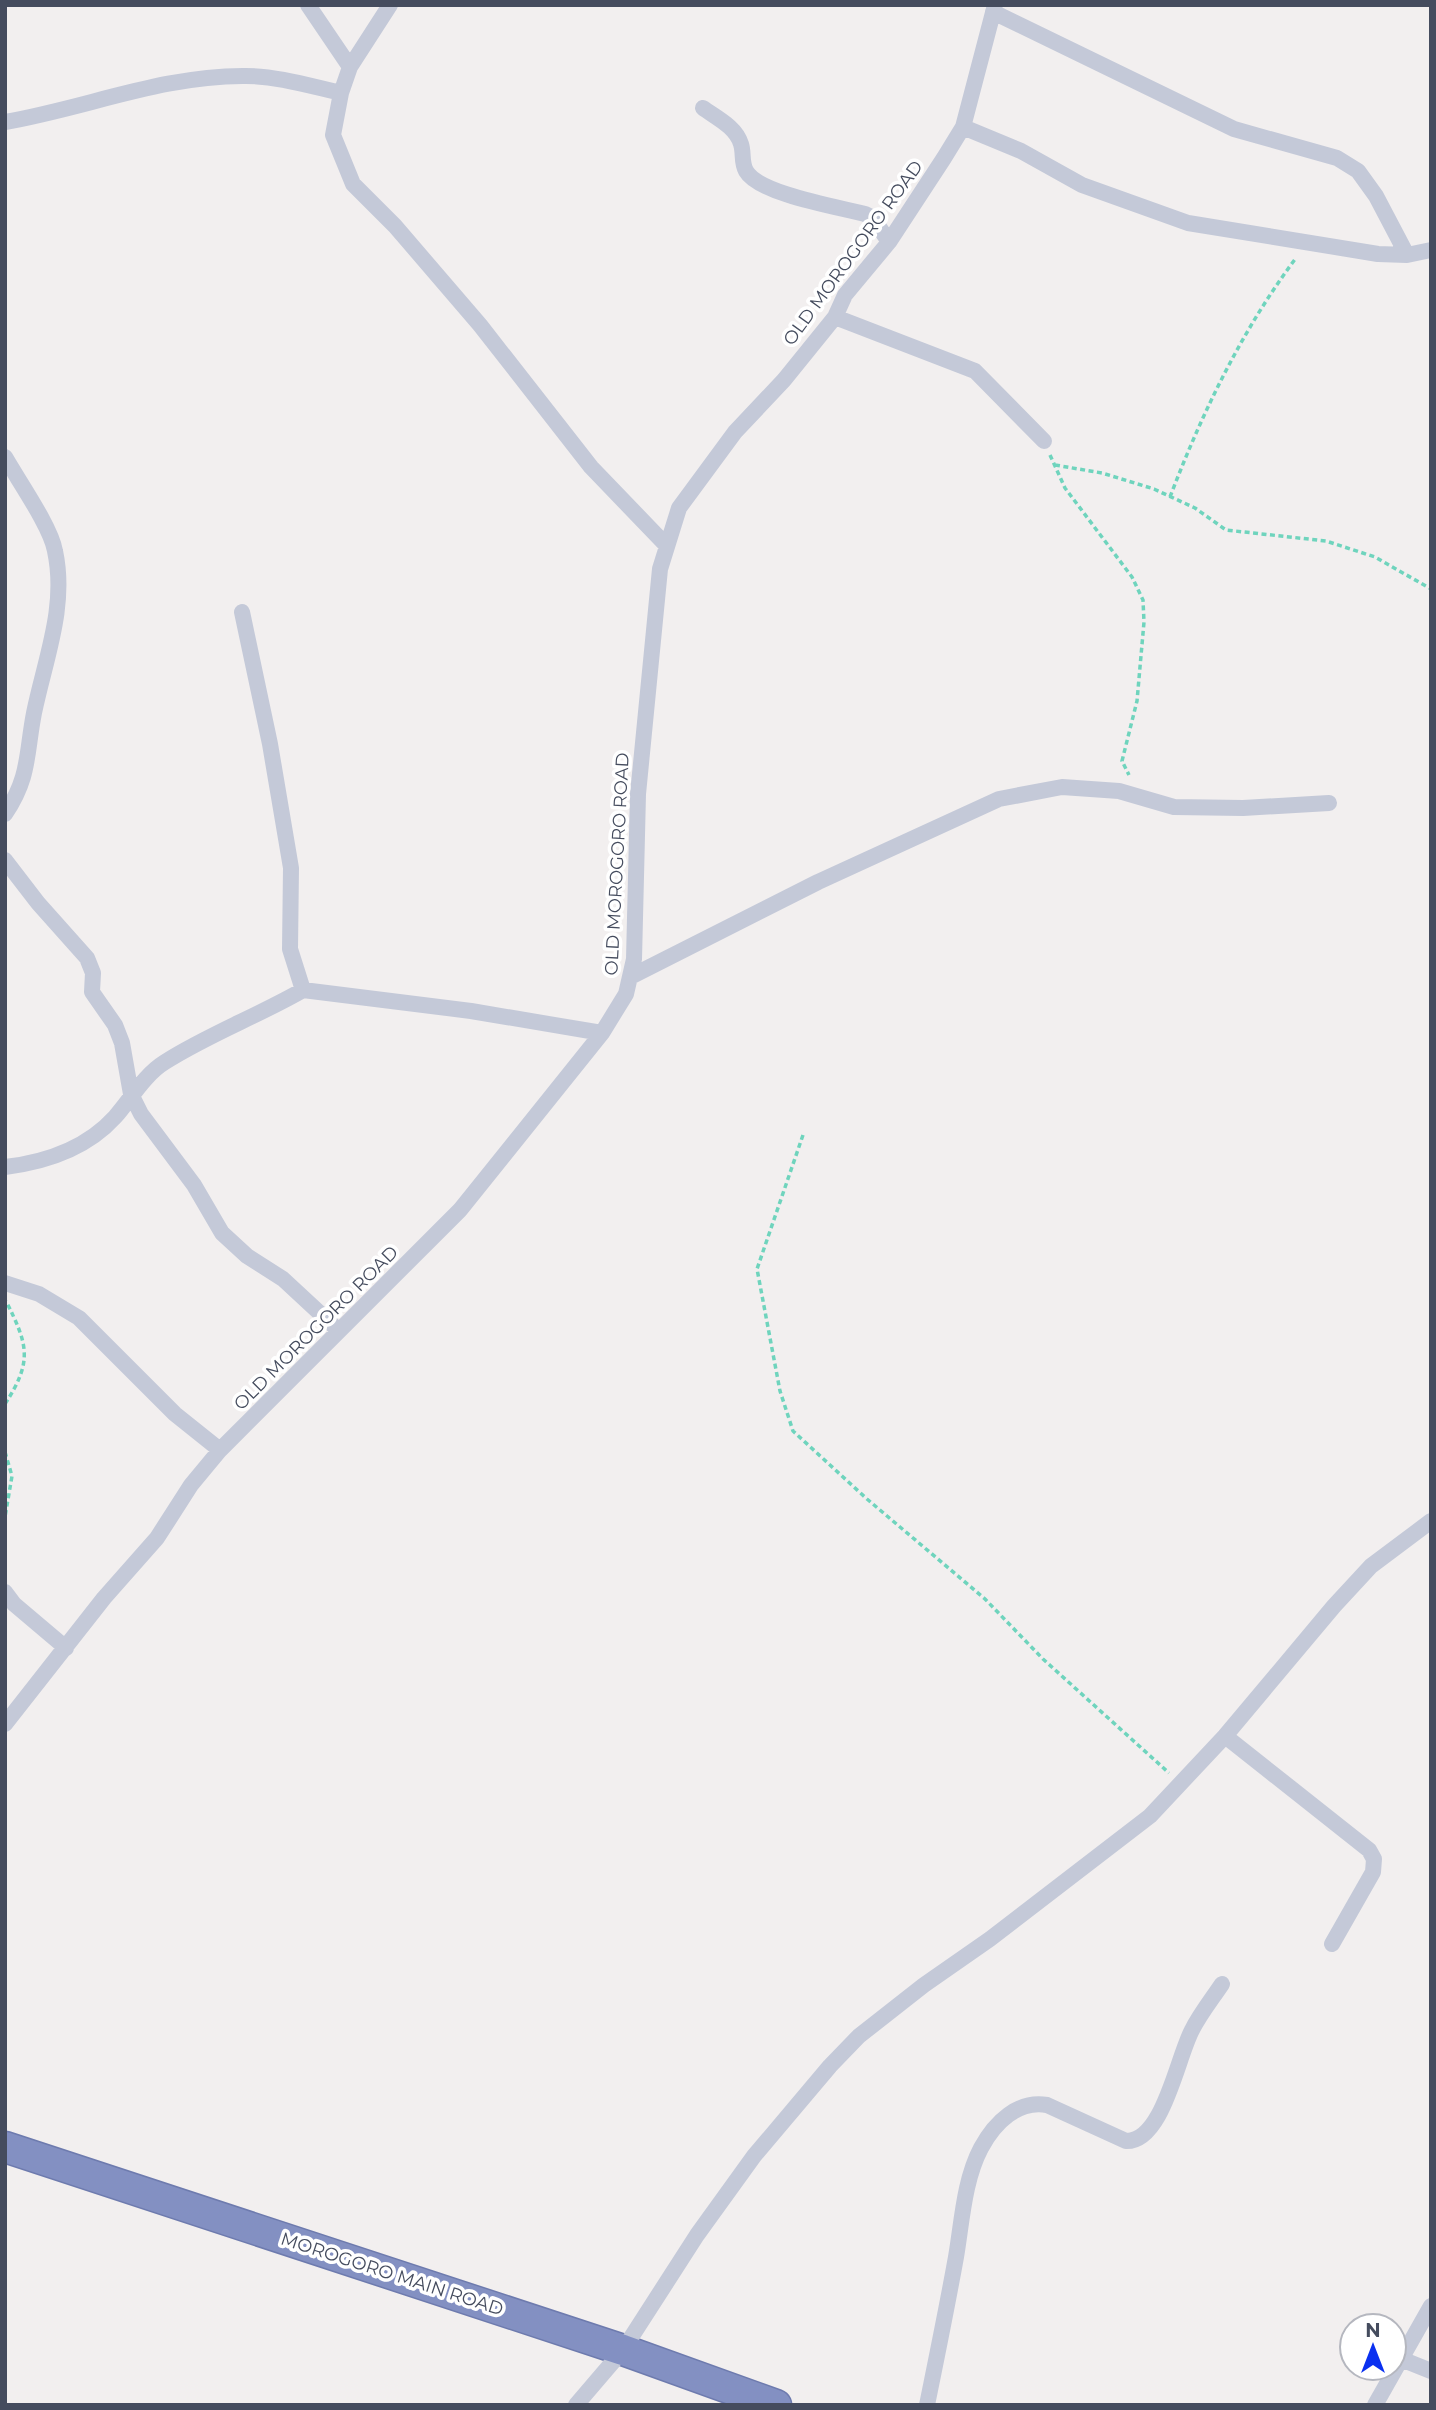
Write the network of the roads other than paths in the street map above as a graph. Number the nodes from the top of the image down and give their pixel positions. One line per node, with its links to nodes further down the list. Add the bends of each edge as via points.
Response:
1 (308, 5): 4 (street)
2 (390, 5): 4 (street)
3 (994, 8): 8 (street, OLD MOROGORO ROAD); 11 (street, via 1234,129 1348,164 1376,195)
4 (349, 67): 5 (street)
5 (341, 93): 7 (street, via 246,76 179,81); 15 (street, via 333,135 353,184 480,325 591,467)
6 (703, 108): 9 (street, via 733,129 741,145 742,162 754,181 865,214)
7 (5, 122)
8 (963, 127): 9 (street, OLD MOROGORO ROAD); 11 (street, via 1021,151 1059,176 1188,223)
9 (889, 242): 12 (street, OLD MOROGORO ROAD, via 845,295)
10 (1431, 250): 11 (street)
11 (1407, 255)
12 (835, 317): 13 (street, via 975,371); 15 (street, OLD MOROGORO ROAD, via 700,478 679,508)
13 (1044, 441)
14 (5, 457): 18 (street, via 55,548 58,600 27,771)
15 (666, 545): 20 (street, OLD MOROGORO ROAD, via 638,794)
16 (242, 612): 21 (street, via 291,868 290,949)
17 (1329, 803): 20 (street, via 1174,807 1119,791 1062,787 999,799 866,859)
18 (5, 814)
19 (5, 860): 23 (street, via 92,966 92,992 122,1043)
20 (632, 976): 22 (street, OLD MOROGORO ROAD)
21 (303, 990): 22 (street); 23 (street, via 163,1063)
22 (602, 1033): 26 (street, OLD MOROGORO ROAD, via 460,1210)
23 (131, 1094): 24 (street, via 115,1117 77,1148); 26 (street, via 154,1135 232,1244 283,1279)
24 (5, 1167)
25 (5, 1283): 27 (street, via 39,1294 79,1318 176,1414)
26 (338, 1331): 27 (street, OLD MOROGORO ROAD)
27 (220, 1450): 30 (street, OLD MOROGORO ROAD, via 191,1485 158,1538)
28 (1431, 1521): 32 (street, via 1362,1576)
29 (5, 1592): 30 (street)
30 (66, 1648): 31 (street, OLD MOROGORO ROAD)
31 (5, 1724)
32 (1226, 1736): 33 (street, via 1370,1850 1373,1872); 38 (street, via 1150,1816 859,2036 754,2156)
33 (1332, 1944)
34 (1222, 1984): 44 (street, via 1193,2027 1172,2086 1148,2133 1126,2141 1034,2102 1023,2104 1001,2121 981,2148 968,2184)
35 (5, 2147): 38 (highway, MOROGORO MAIN ROAD)
36 (1431, 2306): 37 (street)
37 (1408, 2347)
38 (623, 2350): 42 (street); 43 (highway, MOROGORO MAIN ROAD)
39 (1408, 2362): 40 (street)
40 (1431, 2371)
41 (1388, 2382): 45 (street)
42 (576, 2405)
43 (776, 2405)
44 (927, 2405)
45 (1375, 2405)

